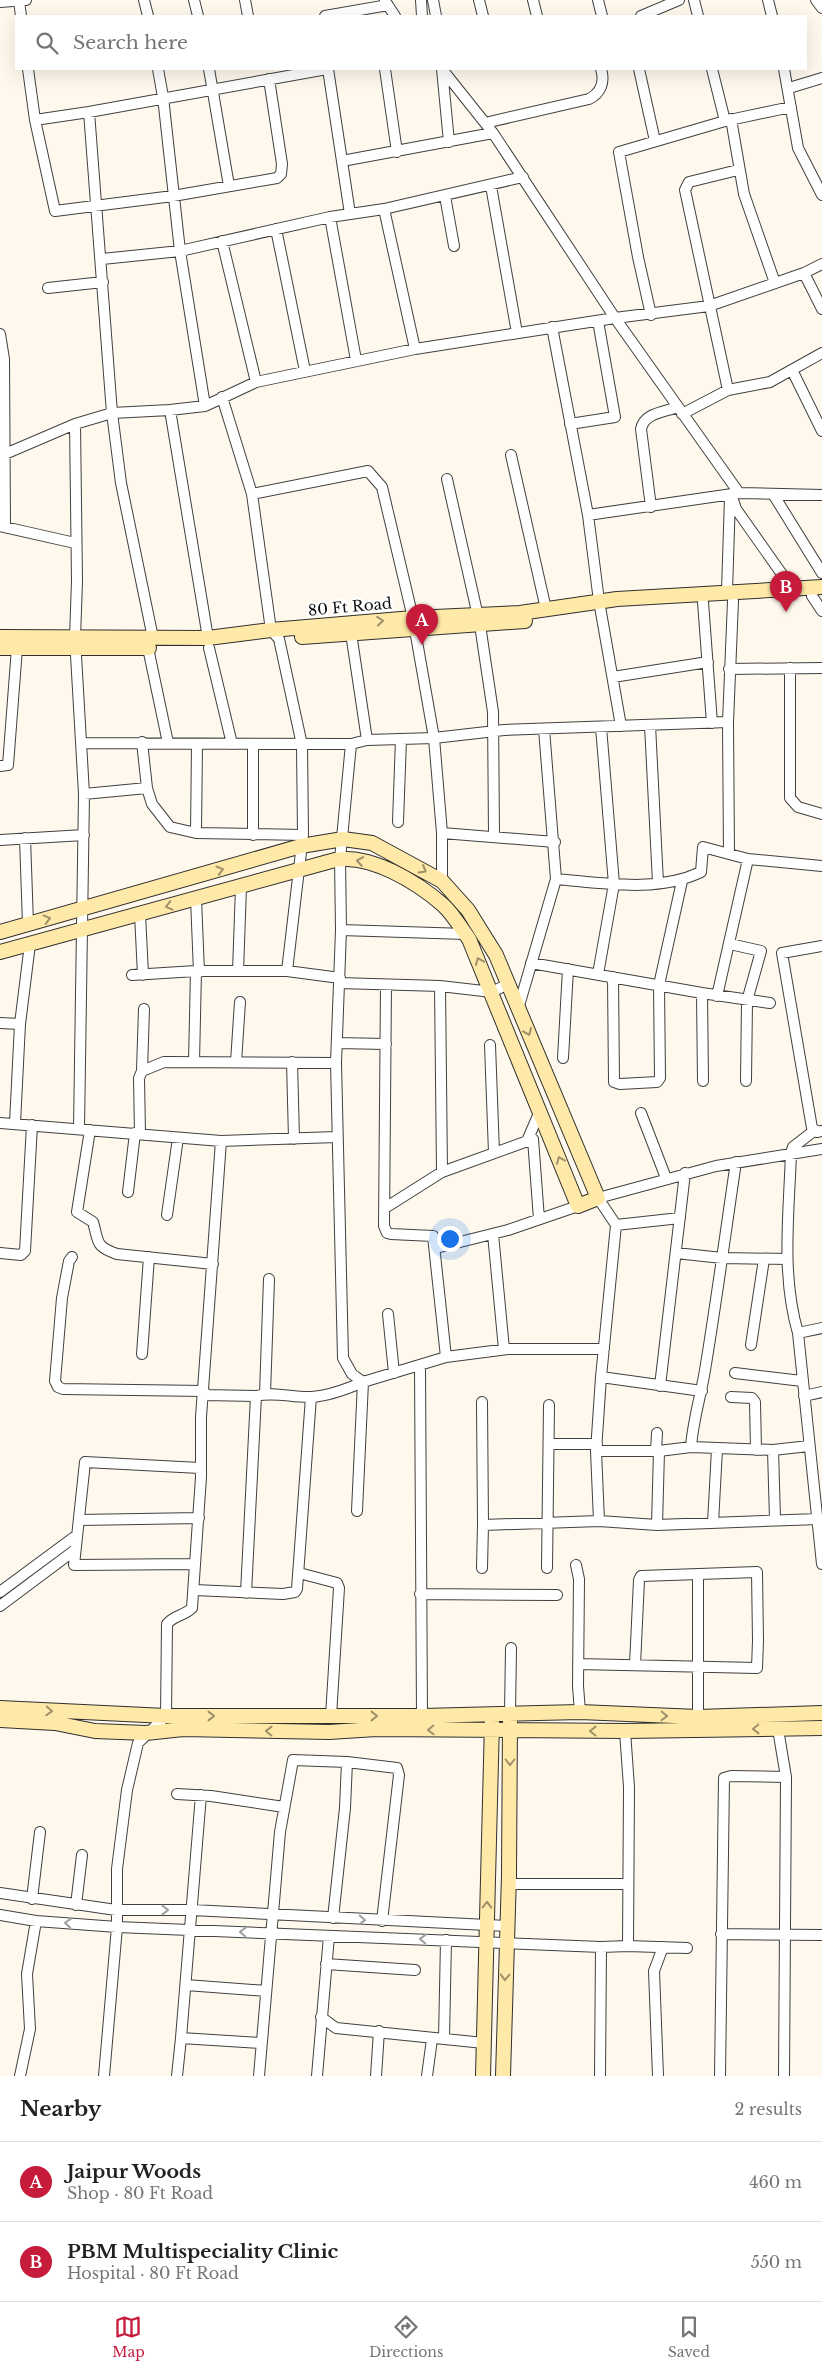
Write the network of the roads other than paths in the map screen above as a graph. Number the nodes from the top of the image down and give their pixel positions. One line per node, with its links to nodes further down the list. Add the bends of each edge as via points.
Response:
1 (144, 0): 19 (street)
2 (194, 0): 20 (street)
3 (245, 0): 21 (street)
4 (421, 0): 24 (street)
5 (433, 0): 25 (street)
6 (479, 0): 26 (street)
7 (533, 0): 27 (street)
8 (598, 0): 28 (street)
9 (679, 0): 16 (street)
10 (694, 0): 30 (street)
11 (768, 0): 31 (street)
12 (816, 0): 17 (street)
13 (22, 1): 14 (street); 18 (street)
14 (0, 2)
15 (386, 3): 22 (street); 23 (street)
16 (665, 3): 29 (street)
17 (822, 8)
18 (21, 15)
19 (148, 15)
20 (198, 15)
21 (248, 15)
22 (330, 15)
23 (394, 15)
24 (422, 15)
25 (436, 15)
26 (483, 15)
27 (537, 15)
28 (602, 15)
29 (643, 15)
30 (698, 15)
31 (772, 15)
32 (28, 70): 51 (street)
33 (158, 70): 48 (street)
34 (209, 70): 47 (street)
35 (322, 70): 45 (street)
36 (328, 70): 58 (street)
37 (385, 70): 57 (street)
38 (442, 70): 56 (street)
39 (443, 70): 53 (street)
40 (601, 70): 53 (street, via 604,78 600,91 589,99)
41 (639, 70): 55 (street)
42 (712, 70): 52 (street)
43 (784, 70): 46 (street)
44 (822, 78): 46 (street)
45 (269, 79): 47 (street); 61 (street, via 281,174 277,178)
46 (788, 88): 49 (street)
47 (213, 89): 48 (street); 61 (street)
48 (163, 97): 50 (street); 64 (street)
49 (791, 107): 52 (street); 63 (street, via 798,148)
50 (89, 112): 51 (street); 66 (street)
51 (35, 120): 66 (street, via 55,211)
52 (728, 120): 55 (street); 59 (street)
53 (485, 123): 54 (street)
54 (494, 133): 56 (street); 60 (street)
55 (655, 141): 82 (street, via 619,152)
56 (450, 142): 57 (street)
57 (396, 152): 58 (street)
58 (342, 161): 68 (street)
59 (738, 170): 78 (street); 80 (street, via 685,185)
60 (523, 177): 62 (street); 83 (street)
61 (229, 186): 64 (street)
62 (491, 186): 65 (street); 86 (street)
63 (822, 195)
64 (173, 196): 66 (street); 73 (street)
65 (445, 196): 67 (street); 72 (street)
66 (98, 206): 74 (street)
67 (384, 209): 68 (street); 88 (street)
68 (350, 214): 69 (street)
69 (330, 217): 70 (street); 90 (street)
70 (276, 229): 71 (street); 92 (street)
71 (222, 241): 73 (street); 93 (street)
72 (454, 246)
73 (180, 251): 74 (street); 96 (street)
74 (102, 259): 77 (street)
75 (822, 264): 76 (street)
76 (804, 273): 78 (street); 81 (street)
77 (103, 282): 79 (street); 99 (street)
78 (775, 283): 80 (street)
79 (48, 288)
80 (710, 306): 82 (street); 94 (street)
81 (822, 309)
82 (651, 315): 83 (street)
83 (615, 318): 84 (street); 98 (street)
84 (598, 321): 85 (street); 101 (street, via 615,416)
85 (552, 327): 86 (street); 101 (street)
86 (517, 332): 88 (street)
87 (0, 334): 103 (street, via 4,359)
88 (415, 349): 90 (street)
89 (822, 353): 91 (street)
90 (356, 360): 92 (street)
91 (792, 370): 94 (street, via 770,382); 102 (street)
92 (305, 371): 93 (street)
93 (256, 382): 95 (street)
94 (728, 390): 98 (street)
95 (222, 397): 96 (street); 106 (street)
96 (205, 406): 97 (street)
97 (170, 410): 99 (street); 129 (street)
98 (680, 411): 107 (street); 110 (street, via 652,415 642,423)
99 (112, 413): 100 (street); 128 (street, via 121,483)
100 (75, 424): 103 (street); 113 (street)
101 (570, 424): 111 (street)
102 (822, 431)
103 (3, 454): 112 (street)
104 (511, 455): 120 (street)
105 (447, 479): 122 (street)
106 (252, 494): 123 (street, via 368,471 382,487); 125 (street)
107 (733, 494): 108 (street); 110 (street); 115 (street, via 736,509); 117 (street)
108 (772, 494): 109 (street); 114 (street)
109 (822, 495)
110 (651, 507): 111 (street)
111 (588, 515): 119 (street)
112 (2, 526): 113 (street)
113 (75, 543): 127 (street)
114 (822, 573)
115 (791, 587): 116 (street, 80 Ft Road); 117 (street, 80 Ft Road)
116 (819, 593): 117 (street, 80 Ft Road); 121 (street)
117 (730, 596): 118 (street, 80 Ft Road); 119 (street, 80 Ft Road); 133 (street)
118 (703, 602): 119 (street, 80 Ft Road); 132 (street)
119 (600, 606): 120 (street, 80 Ft Road); 122 (street, 80 Ft Road, via 521,622); 136 (street)
120 (546, 609): 122 (street, 80 Ft Road)
121 (822, 611)
122 (479, 620): 123 (street, 80 Ft Road); 143 (street)
123 (414, 624): 124 (street, 80 Ft Road); 125 (street, 80 Ft Road, one-way to 123); 144 (street)
124 (351, 633): 125 (street, 80 Ft Road); 146 (street)
125 (275, 634): 129 (street, 80 Ft Road); 154 (street)
126 (0, 637): 127 (street, 80 Ft Road)
127 (75, 643): 128 (street, 80 Ft Road); 131 (street, 80 Ft Road); 148 (street)
128 (150, 643): 129 (street, 80 Ft Road); 149 (street)
129 (208, 643): 151 (street)
130 (0, 648): 131 (street, 80 Ft Road)
131 (18, 648): 155 (street, via 8,765)
132 (708, 662): 136 (street); 138 (street)
133 (729, 668): 134 (street); 137 (street)
134 (790, 668): 135 (street); 158 (street, via 790,798 798,807)
135 (822, 668)
136 (613, 677): 140 (street)
137 (728, 722): 138 (street); 170 (street)
138 (712, 723): 139 (street)
139 (650, 725): 140 (street); 178 (street)
140 (621, 726): 141 (street)
141 (602, 727): 142 (street); 179 (street)
142 (544, 729): 143 (street); 169 (street)
143 (493, 732): 144 (street); 164 (street)
144 (434, 738): 145 (street); 161 (street)
145 (401, 739): 146 (street); 159 (street)
146 (367, 740): 153 (street)
147 (142, 742): 148 (street); 149 (street); 156 (street)
148 (82, 743): 157 (street)
149 (168, 743): 150 (street)
150 (197, 744): 151 (street); 160 (street)
151 (232, 744): 152 (street)
152 (253, 744): 154 (street); 163 (street)
153 (350, 744): 154 (street); 166 (street)
154 (302, 745): 168 (street)
155 (0, 766)
156 (147, 788): 157 (street); 160 (street, via 152,804 165,824)
157 (84, 794): 162 (street)
158 (822, 814)
159 (398, 822)
160 (196, 833): 163 (street)
161 (442, 833): 164 (street); 176 (street)
162 (84, 835): 165 (street); 182 (street)
163 (253, 835): 168 (street)
164 (494, 835): 169 (street)
165 (25, 838): 167 (street); 184 (street)
166 (343, 839): 168 (street); 171 (street); 176 (street, one-way to 176, via 372,843)
167 (0, 840)
168 (302, 841): 174 (street); 182 (street, one-way to 168)
169 (554, 842): 175 (street)
170 (729, 854): 172 (street); 177 (street, via 704,847 701,872)
171 (340, 859): 174 (street); 186 (street); 188 (street, one-way to 171, via 444,906 408,878 374,864)
172 (748, 859): 173 (street); 190 (street)
173 (822, 866)
174 (297, 871): 180 (street); 196 (street)
175 (556, 879): 179 (street); 193 (street)
176 (442, 881): 203 (street, via 468,910 496,955)
177 (682, 881): 178 (street); 206 (street)
178 (658, 883): 179 (street)
179 (614, 884): 198 (street)
180 (242, 887): 181 (street); 195 (street)
181 (196, 899): 183 (street, one-way to 183); 197 (street)
182 (83, 909): 184 (street, one-way to 182); 185 (street)
183 (140, 914): 185 (street); 200 (street)
184 (28, 924): 187 (street)
185 (83, 930): 189 (street); 233 (street)
186 (341, 930): 188 (street); 202 (street)
187 (0, 932)
188 (466, 934): 207 (street, one-way to 188)
189 (30, 944): 192 (street); 216 (street)
190 (730, 944): 209 (street); 210 (street, via 762,951)
191 (822, 946): 235 (street, via 782,953 812,1128)
192 (0, 952)
193 (531, 963): 194 (street); 214 (street)
194 (568, 969): 198 (street); 220 (street)
195 (238, 971): 196 (street); 197 (street)
196 (287, 971): 202 (street)
197 (197, 972): 200 (street); 221 (street)
198 (598, 974): 201 (street)
199 (132, 975): 200 (street)
200 (143, 975)
201 (613, 977): 206 (street); 206 (street, via 612,1064 614,1082 620,1084 657,1082 660,1078)
202 (339, 980): 204 (street); 217 (street)
203 (508, 984): 207 (street); 214 (street)
204 (386, 985): 205 (street); 218 (street)
205 (440, 986): 207 (street); 246 (street)
206 (659, 986): 208 (street)
207 (492, 992): 228 (street)
208 (702, 993): 209 (street); 226 (street)
209 (717, 996): 210 (street)
210 (747, 1001): 212 (street); 227 (street)
211 (240, 1002): 222 (street)
212 (770, 1003)
213 (144, 1009): 225 (street)
214 (518, 1009): 250 (street, one-way to 250)
215 (0, 1023): 216 (street)
216 (20, 1024): 231 (street)
217 (337, 1043): 218 (street); 224 (street)
218 (386, 1044): 252 (street)
219 (490, 1045): 243 (street)
220 (562, 1058)
221 (194, 1062): 222 (street); 225 (street, via 164,1062)
222 (236, 1062): 223 (street)
223 (292, 1062): 224 (street); 239 (street)
224 (336, 1063): 237 (street)
225 (142, 1071): 236 (street, via 139,1078)
226 (703, 1081)
227 (746, 1082)
228 (540, 1111): 241 (street); 251 (street, one-way to 228)
229 (641, 1113): 248 (street)
230 (0, 1122): 231 (street)
231 (16, 1124): 232 (street)
232 (32, 1125): 233 (street); 259 (street, via 25,1252 21,1255)
233 (79, 1129): 234 (street)
234 (90, 1130): 236 (street); 262 (street, via 77,1212 93,1222 98,1244 104,1249 117,1254)
235 (818, 1130): 244 (street, via 793,1147)
236 (138, 1133): 238 (street); 249 (street)
237 (337, 1137): 239 (street); 281 (street, via 343,1358 352,1374)
238 (178, 1138): 240 (street); 253 (street)
239 (294, 1139): 240 (street)
240 (221, 1141): 266 (street)
241 (527, 1141): 243 (street); 255 (street, via 533,1139)
242 (822, 1149): 244 (street)
243 (494, 1153): 246 (street)
244 (791, 1153): 245 (street); 265 (street)
245 (736, 1162): 247 (street); 263 (street)
246 (442, 1172): 252 (street)
247 (685, 1173): 248 (street); 254 (street)
248 (666, 1178): 250 (street)
249 (128, 1192)
250 (598, 1198): 251 (street); 256 (street)
251 (578, 1206): 255 (street)
252 (385, 1208): 258 (street, via 387,1233 431,1234)
253 (166, 1215)
254 (680, 1218): 256 (street); 260 (street)
255 (539, 1219): 257 (street)
256 (616, 1225): 272 (street)
257 (493, 1234): 258 (street); 273 (street)
258 (436, 1248): 275 (street)
259 (0, 1253)
260 (676, 1253): 263 (street); 282 (street)
261 (72, 1257): 285 (street, via 62,1298 55,1381 58,1387)
262 (149, 1257): 266 (street); 274 (street)
263 (722, 1258): 264 (street); 283 (street)
264 (764, 1259): 265 (street); 271 (street)
265 (787, 1259): 270 (street, via 792,1313)
266 (213, 1264): 285 (street)
267 (269, 1279): 286 (street)
268 (388, 1314): 277 (street)
269 (822, 1328): 270 (street)
270 (798, 1333): 280 (street)
271 (751, 1345)
272 (604, 1348): 273 (street); 279 (street)
273 (504, 1350): 275 (street)
274 (142, 1354)
275 (446, 1357): 276 (street)
276 (420, 1366): 277 (street); 324 (street)
277 (394, 1373): 281 (street)
278 (735, 1373): 280 (street)
279 (601, 1377): 282 (street); 295 (street)
280 (802, 1381): 287 (street)
281 (363, 1382): 288 (street, via 342,1391); 302 (street)
282 (660, 1386): 283 (street)
283 (702, 1391): 296 (street, via 692,1427)
284 (822, 1392): 287 (street)
285 (204, 1393): 286 (street); 301 (street)
286 (261, 1395): 288 (street); 323 (street)
287 (804, 1396): 294 (street)
288 (311, 1397): 319 (street)
289 (731, 1397): 298 (street, via 752,1398 755,1402)
290 (482, 1402): 310 (street)
291 (549, 1405): 293 (street)
292 (657, 1433): 300 (street)
293 (550, 1444): 295 (street); 309 (street)
294 (809, 1446): 299 (street); 306 (street)
295 (597, 1447): 300 (street); 307 (street)
296 (691, 1447): 297 (street); 300 (street)
297 (717, 1449): 298 (street); 308 (street)
298 (756, 1450): 299 (street)
299 (773, 1450): 304 (street)
300 (658, 1451): 311 (street)
301 (200, 1468): 303 (street); 305 (street, via 85,1462)
302 (357, 1511)
303 (199, 1518): 305 (street); 314 (street)
304 (774, 1519): 306 (street); 308 (street)
305 (79, 1520): 312 (street)
306 (818, 1520): 315 (street)
307 (599, 1521): 309 (street); 311 (street)
308 (714, 1523): 311 (street)
309 (548, 1524): 310 (street); 318 (street)
310 (483, 1525): 317 (street)
311 (657, 1525)
312 (77, 1535): 313 (street); 322 (street)
313 (75, 1550): 314 (street, via 74,1565); 326 (street)
314 (195, 1564): 321 (street)
315 (822, 1564)
316 (576, 1565): 328 (street, via 580,1579)
317 (482, 1568)
318 (547, 1568)
319 (299, 1573): 323 (street, via 295,1592); 337 (street, via 332,1580 339,1588)
320 (698, 1575): 329 (street, via 641,1576); 330 (street); 330 (street, via 756,1572 758,1641 757,1668)
321 (194, 1590): 323 (street); 336 (street, via 192,1608 173,1616 167,1624)
322 (0, 1592)
323 (246, 1593)
324 (420, 1594): 325 (street); 338 (street)
325 (557, 1595)
326 (0, 1606)
327 (511, 1648): 333 (street)
328 (578, 1664): 329 (street); 332 (street)
329 (635, 1665): 330 (street)
330 (697, 1667): 339 (street)
331 (0, 1708): 336 (street, one-way to 336)
332 (580, 1712): 333 (street); 339 (street, one-way to 339)
333 (510, 1713): 335 (street); 342 (street)
334 (822, 1713): 339 (street)
335 (492, 1714): 338 (street); 344 (street)
336 (166, 1716): 337 (street, one-way to 337); 346 (street)
337 (331, 1716): 338 (street, one-way to 338)
338 (422, 1716)
339 (698, 1717)
340 (0, 1720): 346 (street, via 95,1731)
341 (822, 1728): 343 (street)
342 (510, 1729): 344 (street); 345 (street, one-way to 342); 354 (street, one-way to 354)
343 (778, 1729): 345 (street, one-way to 345); 348 (street)
344 (492, 1730): 346 (street, one-way to 346, via 329,1732 183,1729); 366 (street, one-way to 344)
345 (625, 1731): 355 (street)
346 (146, 1733): 359 (street, via 138,1743 127,1790 117,1869)
347 (347, 1762): 351 (street, via 293,1760); 363 (street); 365 (street, via 392,1766 399,1774)
348 (786, 1777): 371 (street, via 724,1778); 372 (street)
349 (177, 1794): 350 (street)
350 (201, 1796): 351 (street); 360 (street)
351 (284, 1807): 362 (street)
352 (40, 1832): 357 (street)
353 (82, 1855): 358 (street)
354 (509, 1884): 355 (street); 367 (street)
355 (628, 1884): 378 (street)
356 (0, 1893): 357 (street)
357 (32, 1899): 358 (street)
358 (76, 1905): 359 (street)
359 (116, 1910): 360 (street, one-way to 360); 368 (street)
360 (192, 1910): 362 (street); 369 (street)
361 (0, 1915): 364 (street)
362 (273, 1915): 363 (street); 370 (street)
363 (333, 1918): 365 (street, one-way to 365)
364 (36, 1921): 368 (street, one-way to 364); 393 (street, via 27,1974 30,2030)
365 (382, 1921): 366 (street)
366 (487, 1926): 367 (street); 376 (street)
367 (507, 1926): 377 (street)
368 (117, 1928): 369 (street); 394 (street)
369 (190, 1929): 370 (street, one-way to 369); 384 (street)
370 (271, 1934): 374 (street); 385 (street)
371 (721, 1934): 372 (street); 404 (street)
372 (786, 1935): 373 (street); 405 (street)
373 (822, 1935)
374 (329, 1936): 375 (street, one-way to 374); 382 (street)
375 (446, 1940): 376 (street); 390 (street)
376 (487, 1941): 377 (street); 392 (street)
377 (506, 1942): 379 (street); 401 (street, one-way to 401)
378 (628, 1946): 379 (street); 380 (street)
379 (601, 1947): 402 (street)
380 (663, 1947): 381 (street); 403 (street, via 654,1971)
381 (687, 1948)
382 (326, 1964): 383 (street); 386 (street)
383 (415, 1970)
384 (186, 1985): 385 (street); 388 (street)
385 (266, 1991): 391 (street)
386 (321, 2017): 387 (street, via 336,2028); 397 (street)
387 (379, 2031): 389 (street); 398 (street)
388 (181, 2038): 391 (street); 395 (street)
389 (432, 2038): 390 (street); 399 (street)
390 (444, 2039): 392 (street)
391 (261, 2043): 396 (street)
392 (484, 2043): 400 (street)
393 (20, 2076)
394 (104, 2076)
395 (177, 2076)
396 (259, 2076)
397 (317, 2076)
398 (376, 2076)
399 (427, 2076)
400 (483, 2076)
401 (503, 2076)
402 (600, 2076)
403 (658, 2076)
404 (720, 2076)
405 (784, 2076)

